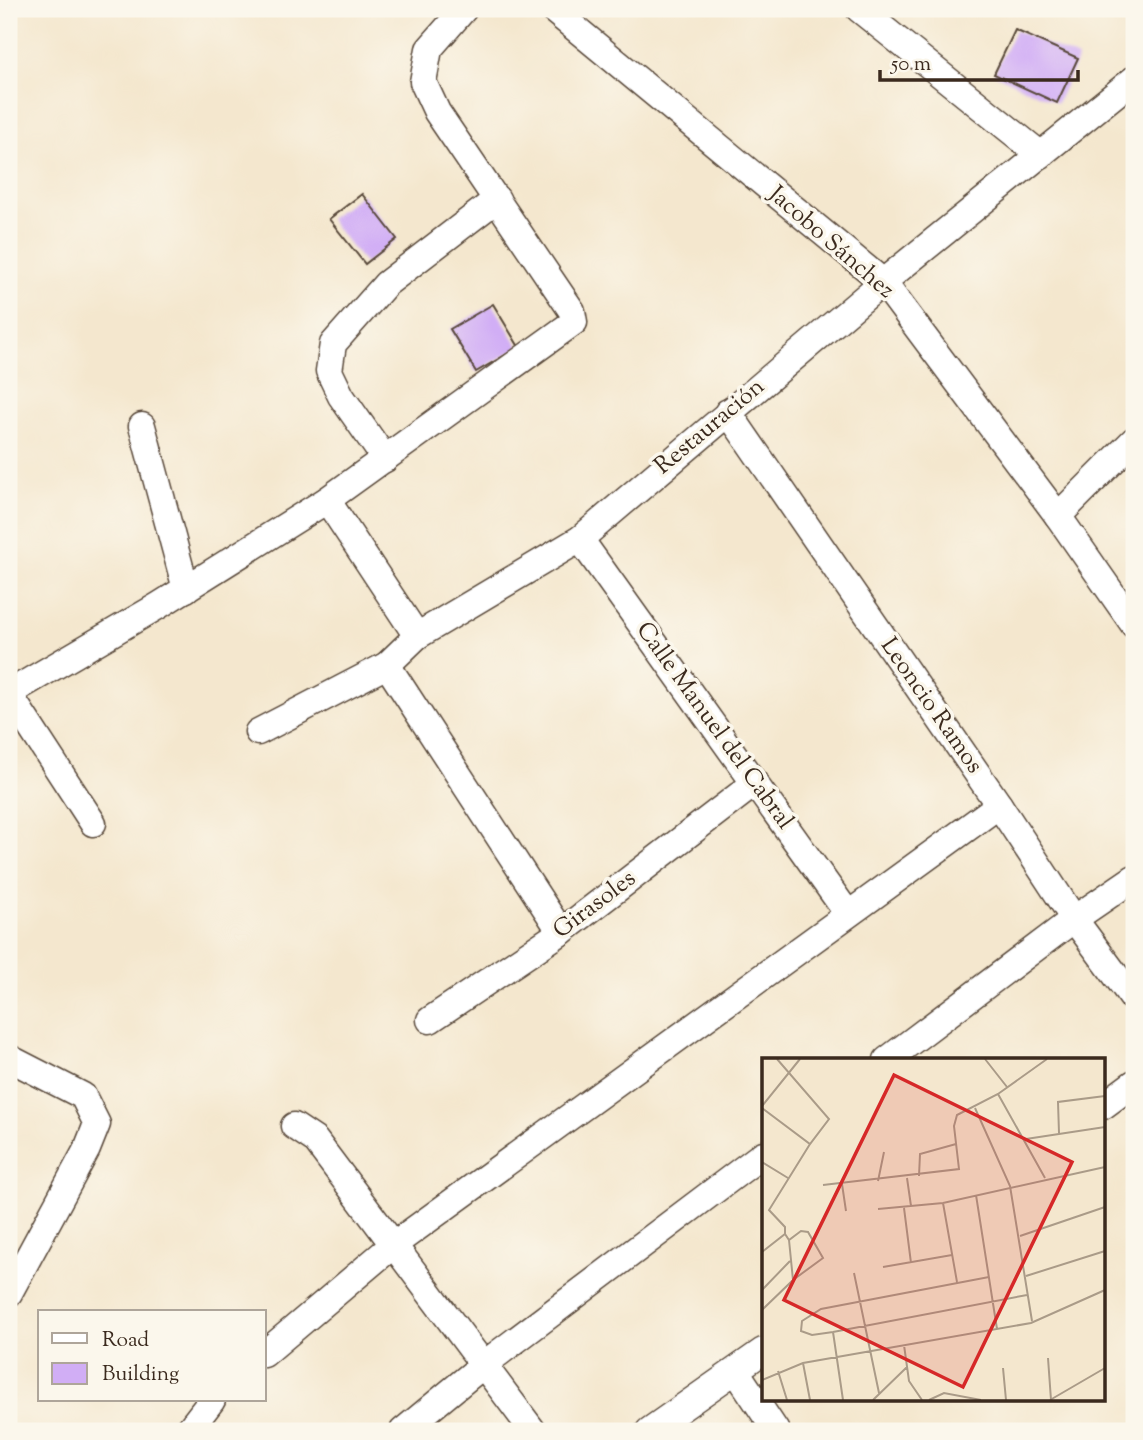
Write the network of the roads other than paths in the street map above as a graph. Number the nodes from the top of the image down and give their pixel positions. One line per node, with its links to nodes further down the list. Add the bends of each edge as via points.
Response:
1 (464, 9): 6 (street, via 429,49 423,82)
2 (552, 9): 7 (street, Jacobo Sánchez)
3 (859, 9): 5 (street)
4 (1134, 79): 5 (street, Restauración)
5 (1041, 155): 7 (street, Restauración)
6 (497, 199): 11 (street, via 386,284 333,344 329,371); 11 (street, via 572,311 574,322)
7 (884, 282): 8 (street, Restauración); 13 (street, Jacobo Sánchez)
8 (728, 412): 14 (street, Restauración); 22 (street, Leoncio Ramos)
9 (142, 426): 15 (street)
10 (1134, 440): 13 (street)
11 (385, 459): 12 (street)
12 (327, 500): 15 (street); 17 (street)
13 (1058, 516): 16 (street, Jacobo Sánchez)
14 (580, 539): 17 (street, Restauración); 21 (street, Calle Manuel del Cabral)
15 (186, 589): 19 (street)
16 (1134, 625)
17 (417, 636): 18 (street, Restauración)
18 (387, 665): 20 (street, Restauración); 27 (street)
19 (9, 693): 23 (street)
20 (258, 732)
21 (755, 783): 25 (street, Calle Manuel del Cabral); 27 (street, Girasoles)
22 (999, 806): 25 (street); 26 (street, Leoncio Ramos)
23 (93, 823)
24 (1134, 878): 26 (street)
25 (848, 914): 36 (street)
26 (1074, 919): 28 (street, Leoncio Ramos); 30 (street)
27 (561, 932): 29 (street, Girasoles)
28 (1134, 1000)
29 (430, 1020)
30 (890, 1058)
31 (9, 1059): 37 (street, via 83,1096 97,1124)
32 (1134, 1083): 33 (street)
33 (1104, 1105)
34 (294, 1126): 36 (street, via 315,1140)
35 (762, 1155): 40 (street)
36 (393, 1245): 38 (street); 40 (street)
37 (9, 1293)
38 (266, 1352)
39 (762, 1352): 41 (street)
40 (483, 1365): 44 (street); 45 (street)
41 (736, 1371): 46 (street); 47 (street)
42 (210, 1402): 43 (street)
43 (188, 1431)
44 (402, 1431)
45 (533, 1431)
46 (649, 1431)
47 (776, 1431)

